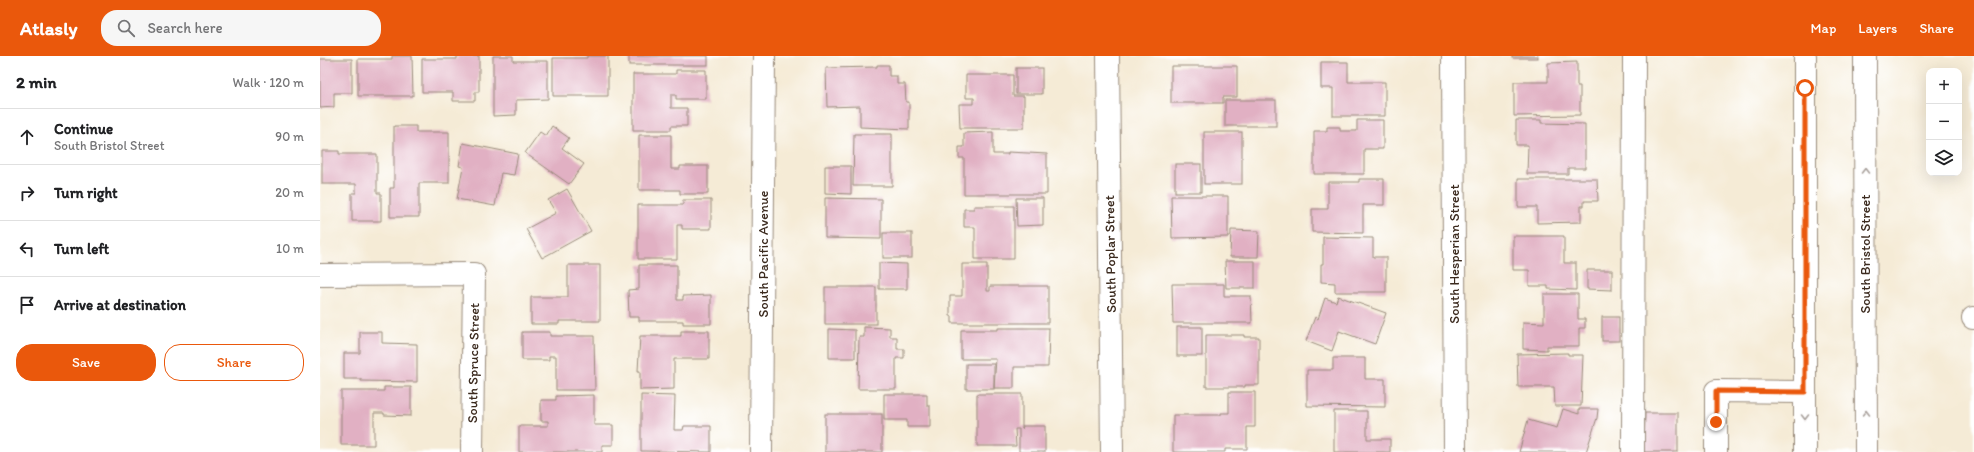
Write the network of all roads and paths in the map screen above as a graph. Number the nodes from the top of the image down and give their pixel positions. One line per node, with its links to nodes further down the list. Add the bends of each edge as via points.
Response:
1 (764, 56): 10 (street, South Pacific Avenue)
2 (1108, 56): 11 (street, South Poplar Street)
3 (1453, 56): 12 (street, South Hesperian Street)
4 (1634, 56): 13 (street)
5 (1805, 56): 8 (street)
6 (1865, 56): 16 (street, South Bristol Street, one-way to 6)
7 (320, 275): 9 (street, South Spruce Street, via 474,274)
8 (1805, 392): 14 (street, via 1716,391); 15 (street, one-way to 15)
9 (472, 452)
10 (761, 452)
11 (1112, 452)
12 (1455, 452)
13 (1633, 452)
14 (1716, 452)
15 (1805, 452)
16 (1866, 452)

